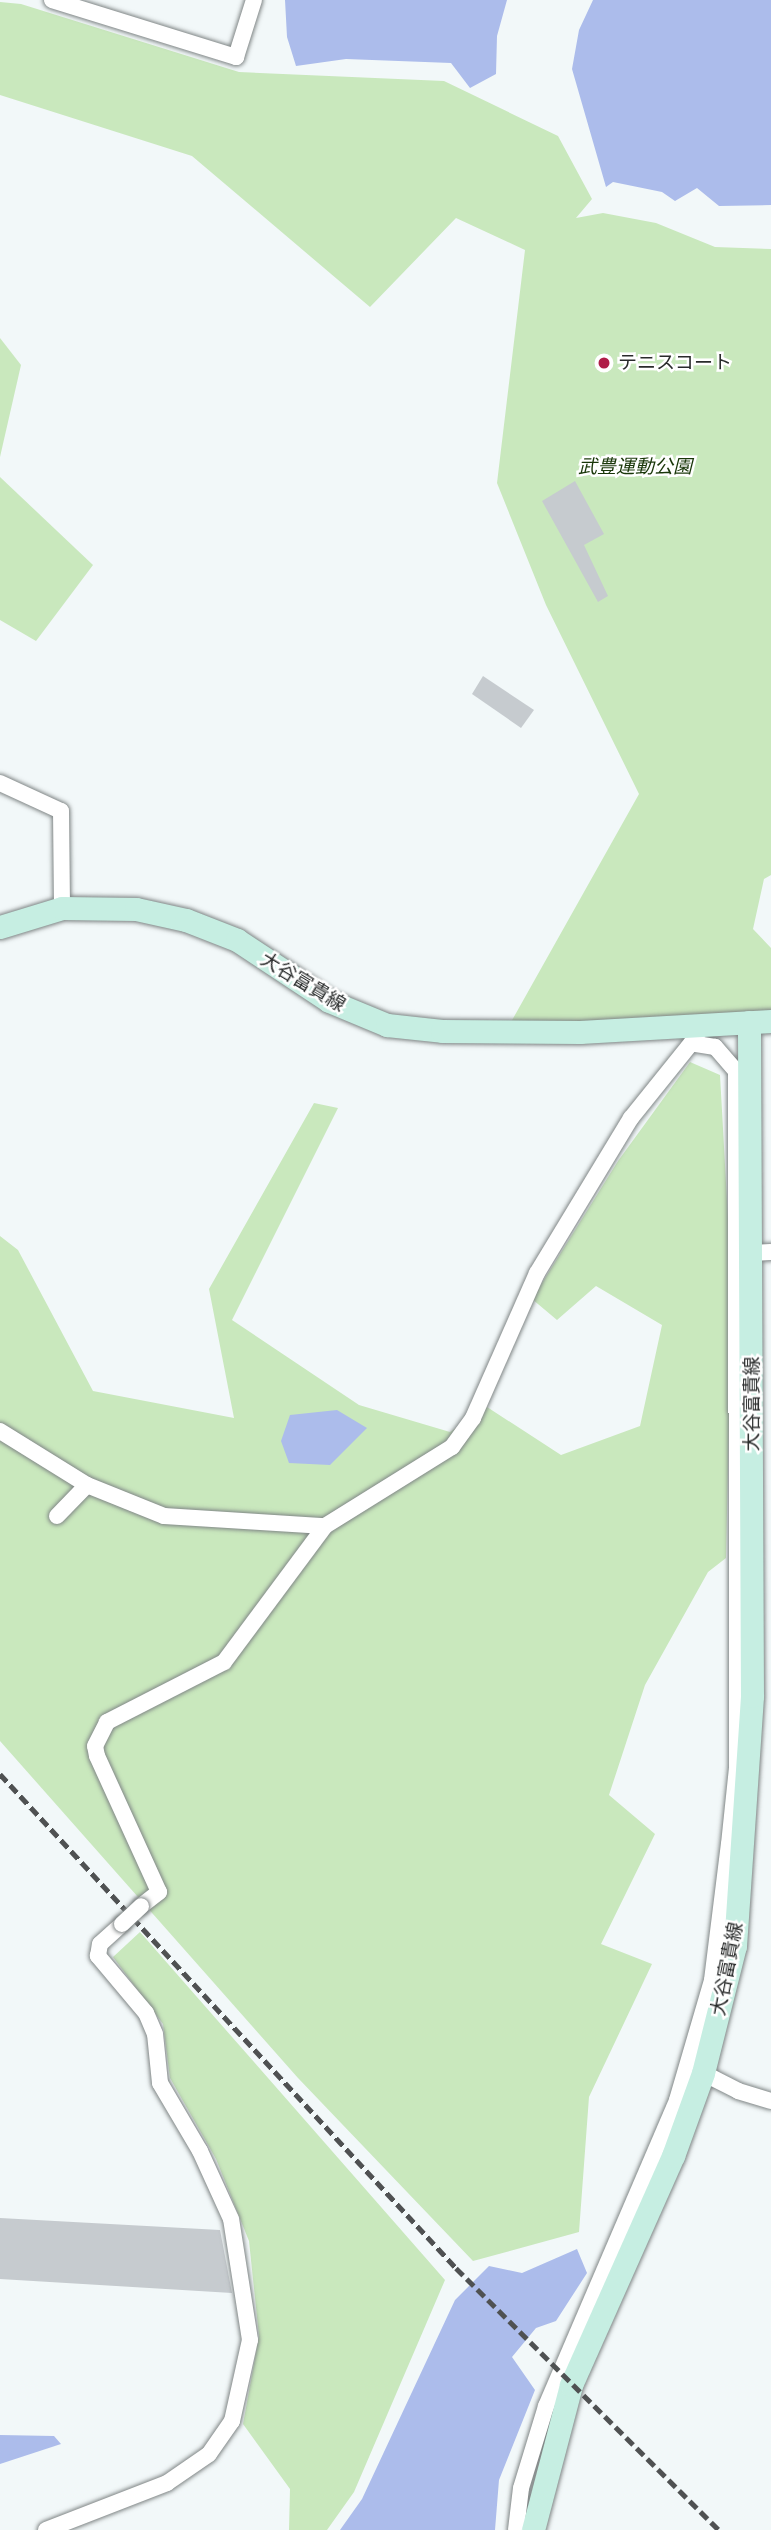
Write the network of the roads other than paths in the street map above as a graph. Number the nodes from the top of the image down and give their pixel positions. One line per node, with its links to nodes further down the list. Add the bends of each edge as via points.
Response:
1 (52, 0): 2 (street, via 236,57)
2 (254, 0)
3 (0, 783): 4 (street, via 61,811)
4 (62, 908): 5 (main road, 大谷富貴線); 7 (main road, 大谷富貴線, via 136,909 186,920 237,940 329,1001 387,1025 442,1031)
5 (0, 927)
6 (760, 1021): 7 (main road, 大谷富貴線); 8 (main road, 大谷富貴線)
7 (698, 1034): 12 (street, via 631,1118 537,1273 473,1418 452,1447); 16 (street, via 736,1071 737,1768 727,1857 712,1980 677,2100 546,2406 521,2488)
8 (762, 1252): 13 (main road, 大谷富貴線, via 749,1789 735,1946)
9 (0, 1431): 10 (street)
10 (87, 1485): 11 (street); 12 (street, via 164,1516)
11 (57, 1516)
12 (324, 1526): 15 (street, bridge, via 224,1662 115,1717 95,1745 159,1892 100,1944 98,1956 146,2013 155,2034 160,2084 231,2219 250,2340 232,2421 209,2454 167,2483)
13 (703, 2073): 14 (street); 17 (main road, 大谷富貴線, via 673,2157 572,2385)
14 (771, 2101)
15 (46, 2530)
16 (516, 2530)
17 (533, 2530)

